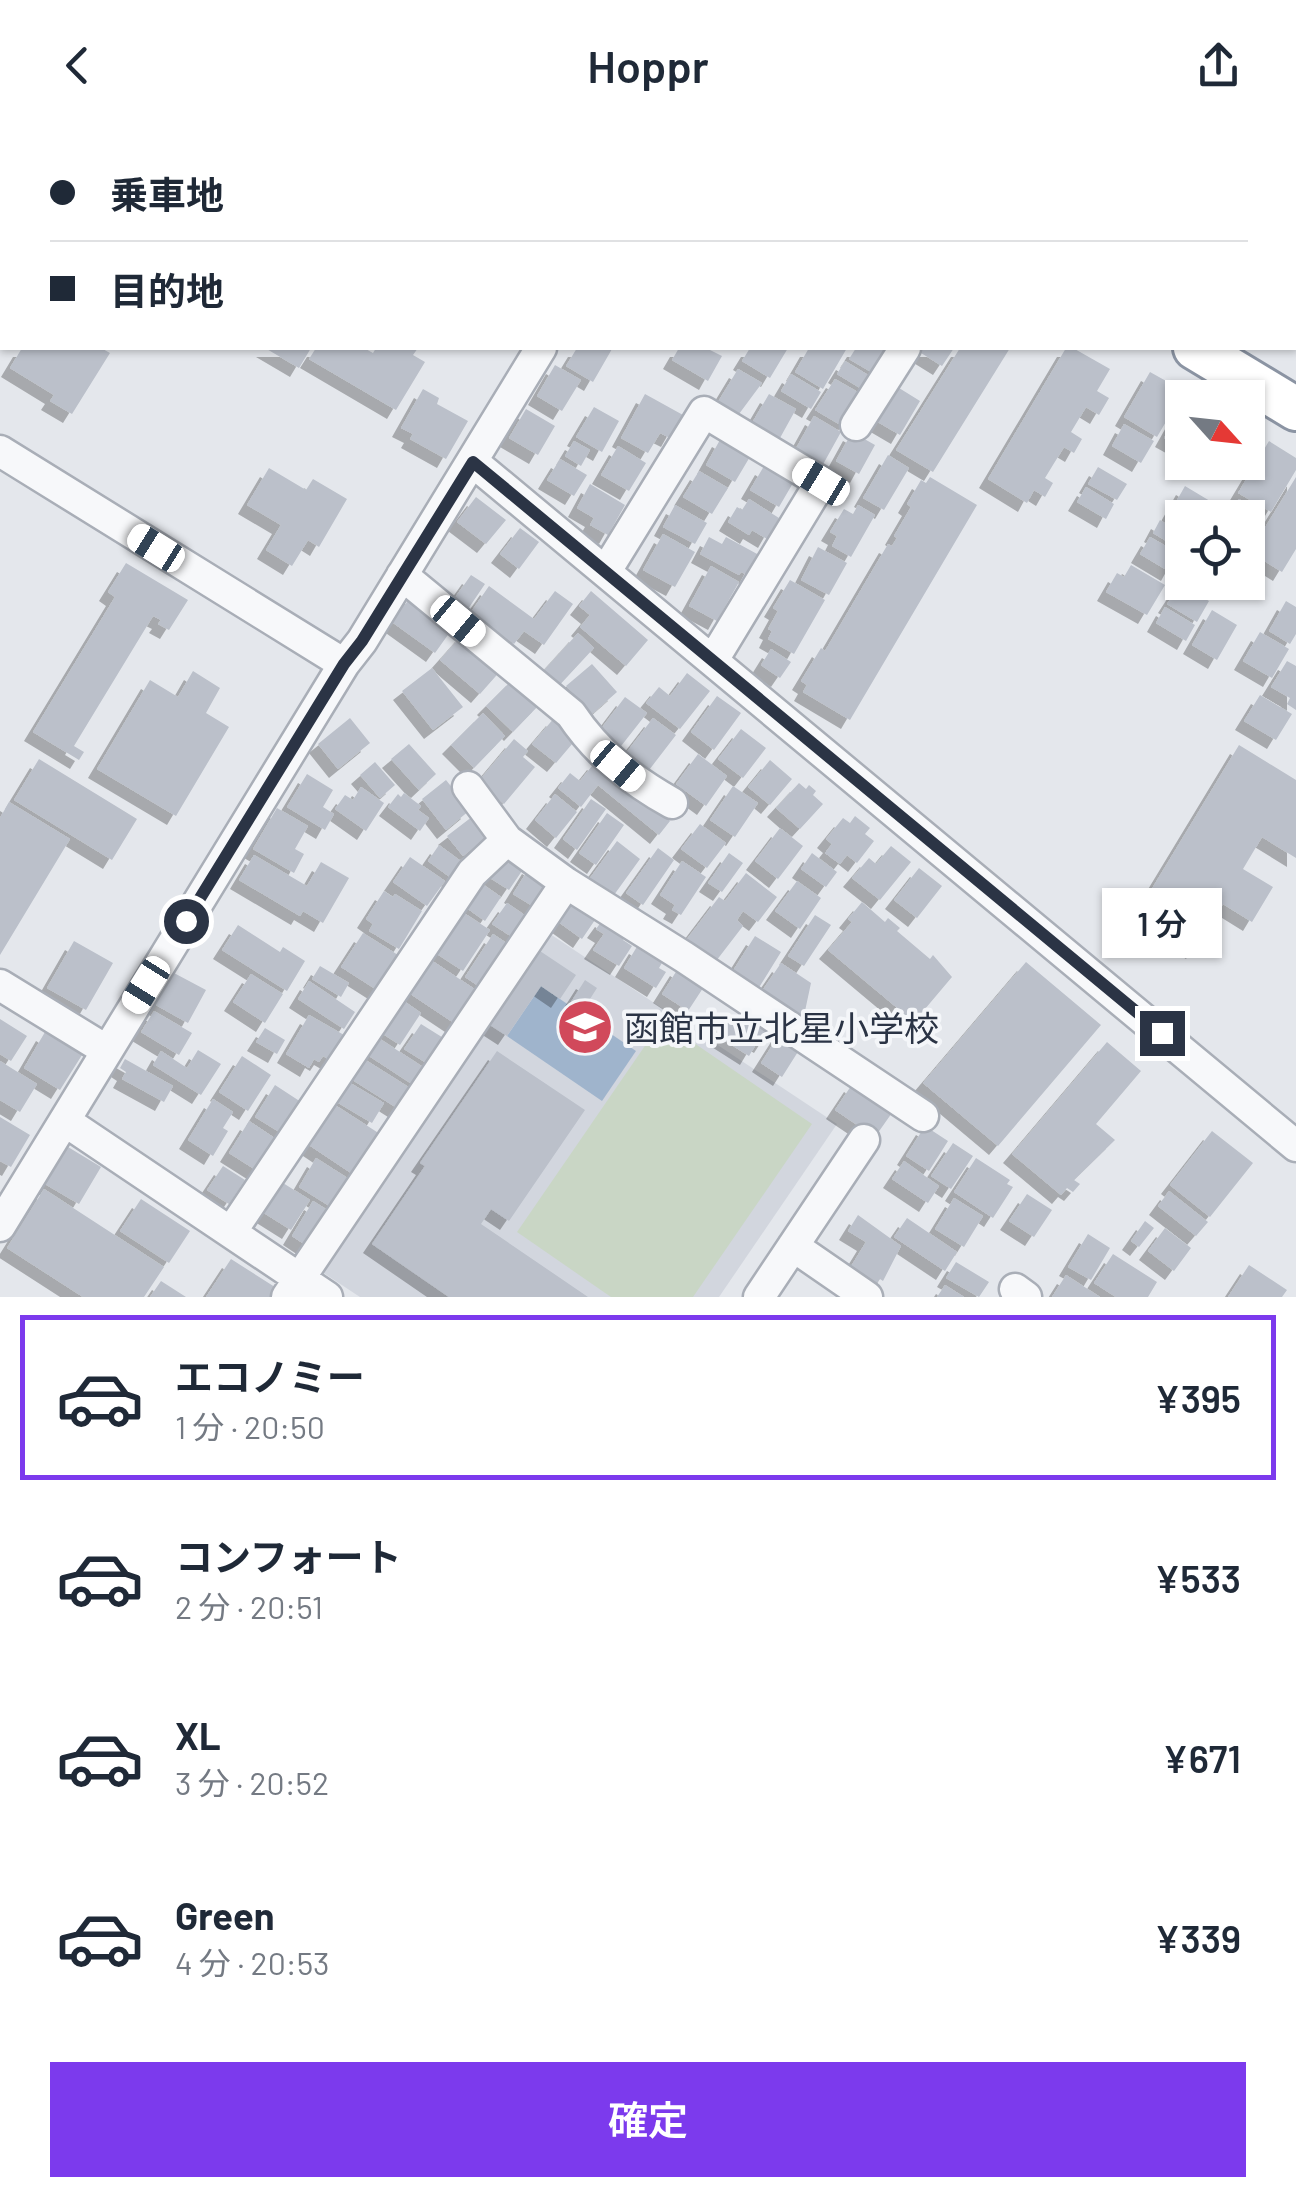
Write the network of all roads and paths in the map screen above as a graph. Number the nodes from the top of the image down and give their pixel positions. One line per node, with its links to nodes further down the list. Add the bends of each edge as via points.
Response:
1 (540, 350): 7 (street)
2 (904, 350): 5 (street)
3 (1198, 350): 4 (highway)
4 (1296, 409)
5 (856, 424)
6 (0, 451): 11 (street)
7 (473, 462): 8 (street); 9 (street)
8 (606, 571): 10 (street); 10 (street, via 704,412 821,482)
9 (402, 574): 11 (street); 13 (street, via 571,714 591,744)
10 (712, 660): 21 (street)
11 (344, 664): 17 (street)
12 (468, 787): 14 (street)
13 (672, 803)
14 (507, 840): 15 (street); 23 (street, via 472,873)
15 (566, 883): 18 (street); 25 (street)
16 (0, 985): 17 (street)
17 (106, 1050): 19 (street)
18 (923, 1116)
19 (65, 1122): 22 (street); 23 (street)
20 (864, 1140): 24 (street)
21 (1296, 1146)
22 (5, 1207)
23 (231, 1232): 25 (street)
24 (793, 1246): 27 (street); 28 (street)
25 (293, 1288): 26 (street)
26 (328, 1297)
27 (759, 1297)
28 (866, 1297)

